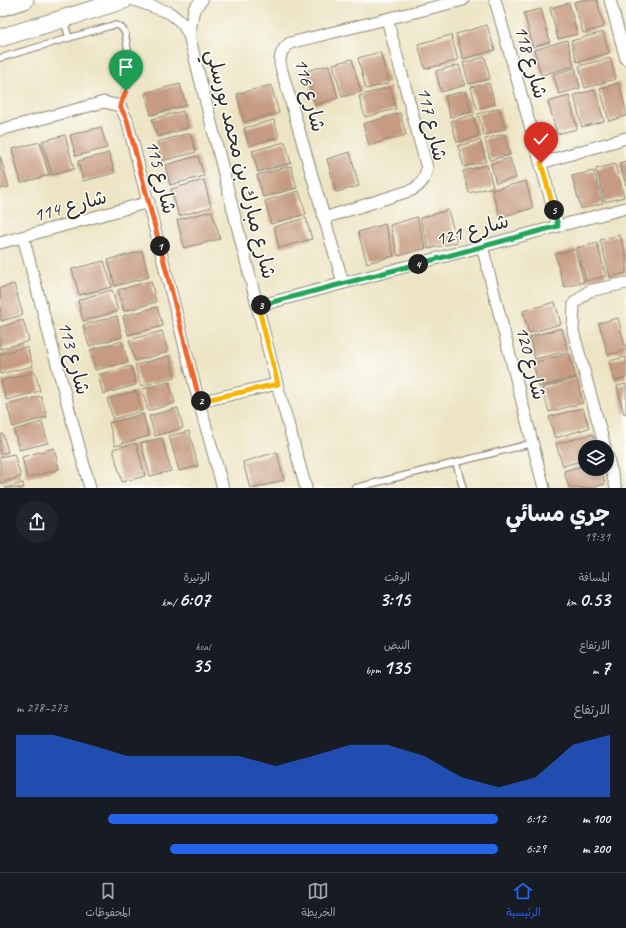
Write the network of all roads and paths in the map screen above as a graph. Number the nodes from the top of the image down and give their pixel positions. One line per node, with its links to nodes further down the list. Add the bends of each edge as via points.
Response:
1 (25, 0): 8 (main road)
2 (124, 0): 9 (main road)
3 (134, 0): 11 (street, شارع مبارك بن محمد بورسلي, via 170,13 182,23)
4 (202, 0): 11 (street, شارع مبارك بن محمد بورسلي, via 194,10)
5 (463, 0): 10 (street, شارع 116)
6 (495, 0): 19 (street, شارع 118)
7 (610, 0): 15 (street)
8 (0, 8)
9 (64, 18): 12 (main road); 13 (lane)
10 (387, 19): 22 (street, شارع 117, via 427,168 426,174 421,184 412,190); 22 (street, شارع 116, via 290,43 280,58)
11 (189, 35): 29 (street, شارع مبارك بن محمد بورسلي)
12 (0, 38)
13 (69, 38): 14 (lane); 16 (lane, via 115,24 123,29 130,72)
14 (0, 58)
15 (626, 59)
16 (120, 106): 17 (street, via 104,102); 20 (street, شارع 115, via 127,120)
17 (0, 130)
18 (626, 138): 19 (street)
19 (541, 163): 23 (street, شارع 118)
20 (149, 202): 24 (street, شارع 114); 31 (street, شارع 115)
21 (626, 208): 23 (street, شارع 121)
22 (324, 218): 28 (street, شارع 116)
23 (558, 226): 26 (street, شارع 121)
24 (23, 237): 25 (street, شارع 114); 36 (street, شارع 113)
25 (0, 243)
26 (482, 246): 28 (street, شارع 121); 33 (street, شارع 120)
27 (626, 283): 32 (street, via 589,291 574,302 573,332)
28 (343, 284): 29 (street, شارع 121)
29 (258, 306): 30 (street, شارع مبارك بن محمد بورسلي)
30 (278, 384): 31 (street); 38 (street, شارع مبارك بن محمد بورسلي)
31 (200, 402): 37 (street, شارع 115)
32 (603, 440)
33 (533, 443): 34 (lane); 41 (street, شارع 120)
34 (456, 463): 39 (lane); 40 (lane)
35 (613, 476): 42 (street)
36 (90, 488)
37 (223, 488)
38 (306, 488)
39 (357, 488)
40 (463, 488)
41 (544, 488)
42 (616, 488)

